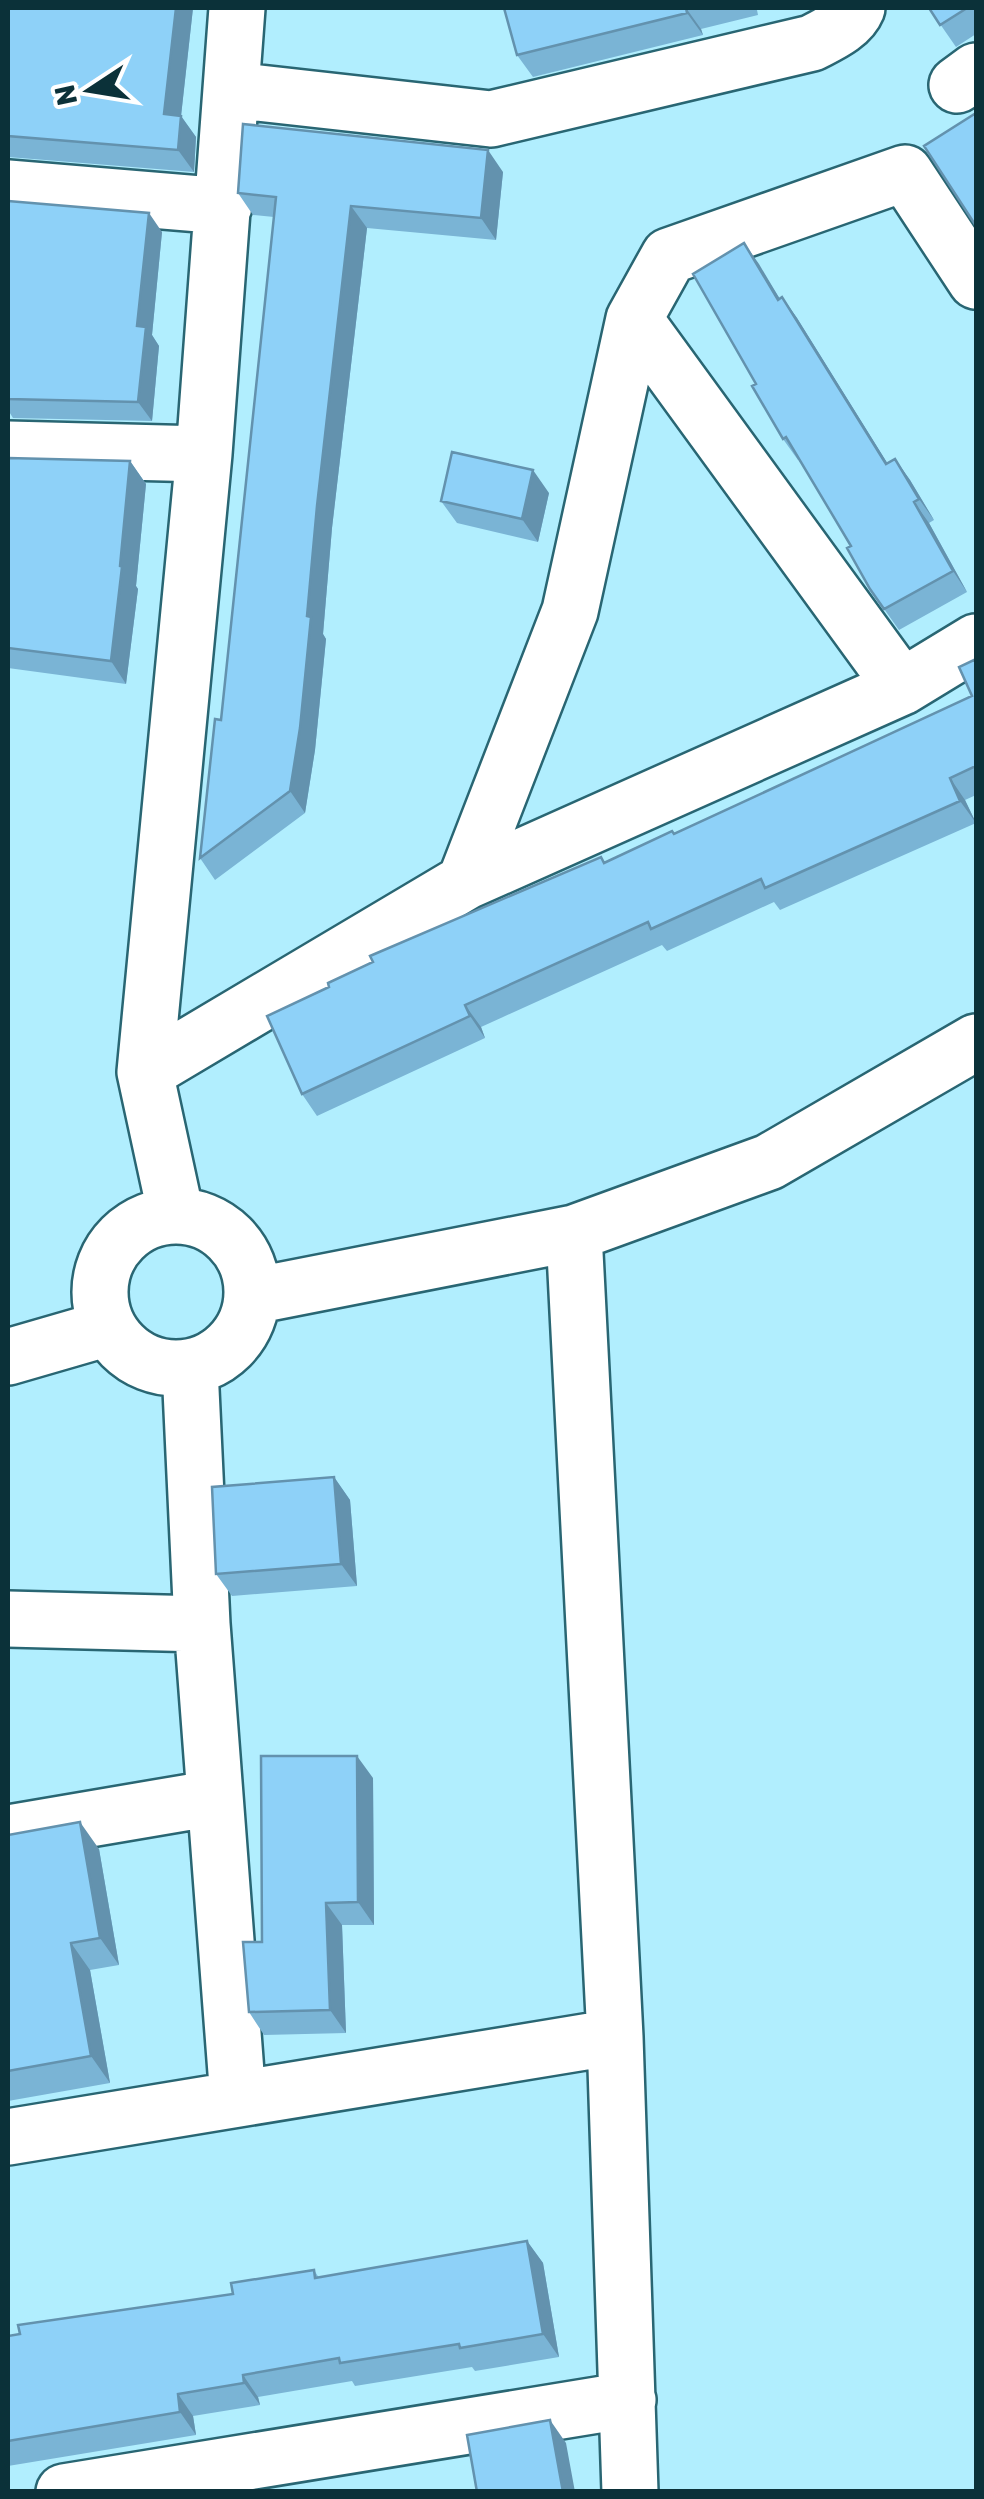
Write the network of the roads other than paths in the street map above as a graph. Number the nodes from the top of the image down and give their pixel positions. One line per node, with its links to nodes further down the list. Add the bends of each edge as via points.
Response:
1 (237, 8): 3 (street)
2 (857, 8): 3 (street, via 812,43 491,119)
3 (232, 90): 5 (street)
4 (8, 188): 5 (street)
5 (224, 206): 9 (street)
6 (976, 281): 7 (street, via 904,174 669,256)
7 (634, 319): 11 (street); 12 (street, via 570,611)
8 (8, 449): 9 (street)
9 (204, 454): 14 (street)
10 (976, 642): 11 (street)
11 (902, 687): 12 (street)
12 (465, 882): 14 (street)
13 (976, 1042): 16 (street, via 769,1162)
14 (145, 1072): 15 (street)
15 (176, 1215): 17 (street, via 222,1230 240,1248); 18 (street, via 138,1226 110,1253 100,1277)
16 (574, 1233): 17 (street); 25 (street)
17 (252, 1296): 20 (street, via 234,1342)
18 (108, 1328): 19 (street); 20 (street, via 142,1362)
19 (8, 1357)
20 (190, 1368): 22 (street)
21 (8, 1619): 22 (street)
22 (202, 1624): 23 (street)
23 (214, 1798): 24 (street); 26 (street)
24 (8, 1833)
25 (614, 2037): 26 (street); 28 (street)
26 (238, 2099): 27 (street)
27 (8, 2137)
28 (628, 2400): 29 (street); 30 (street)
29 (64, 2492)
30 (630, 2492)

